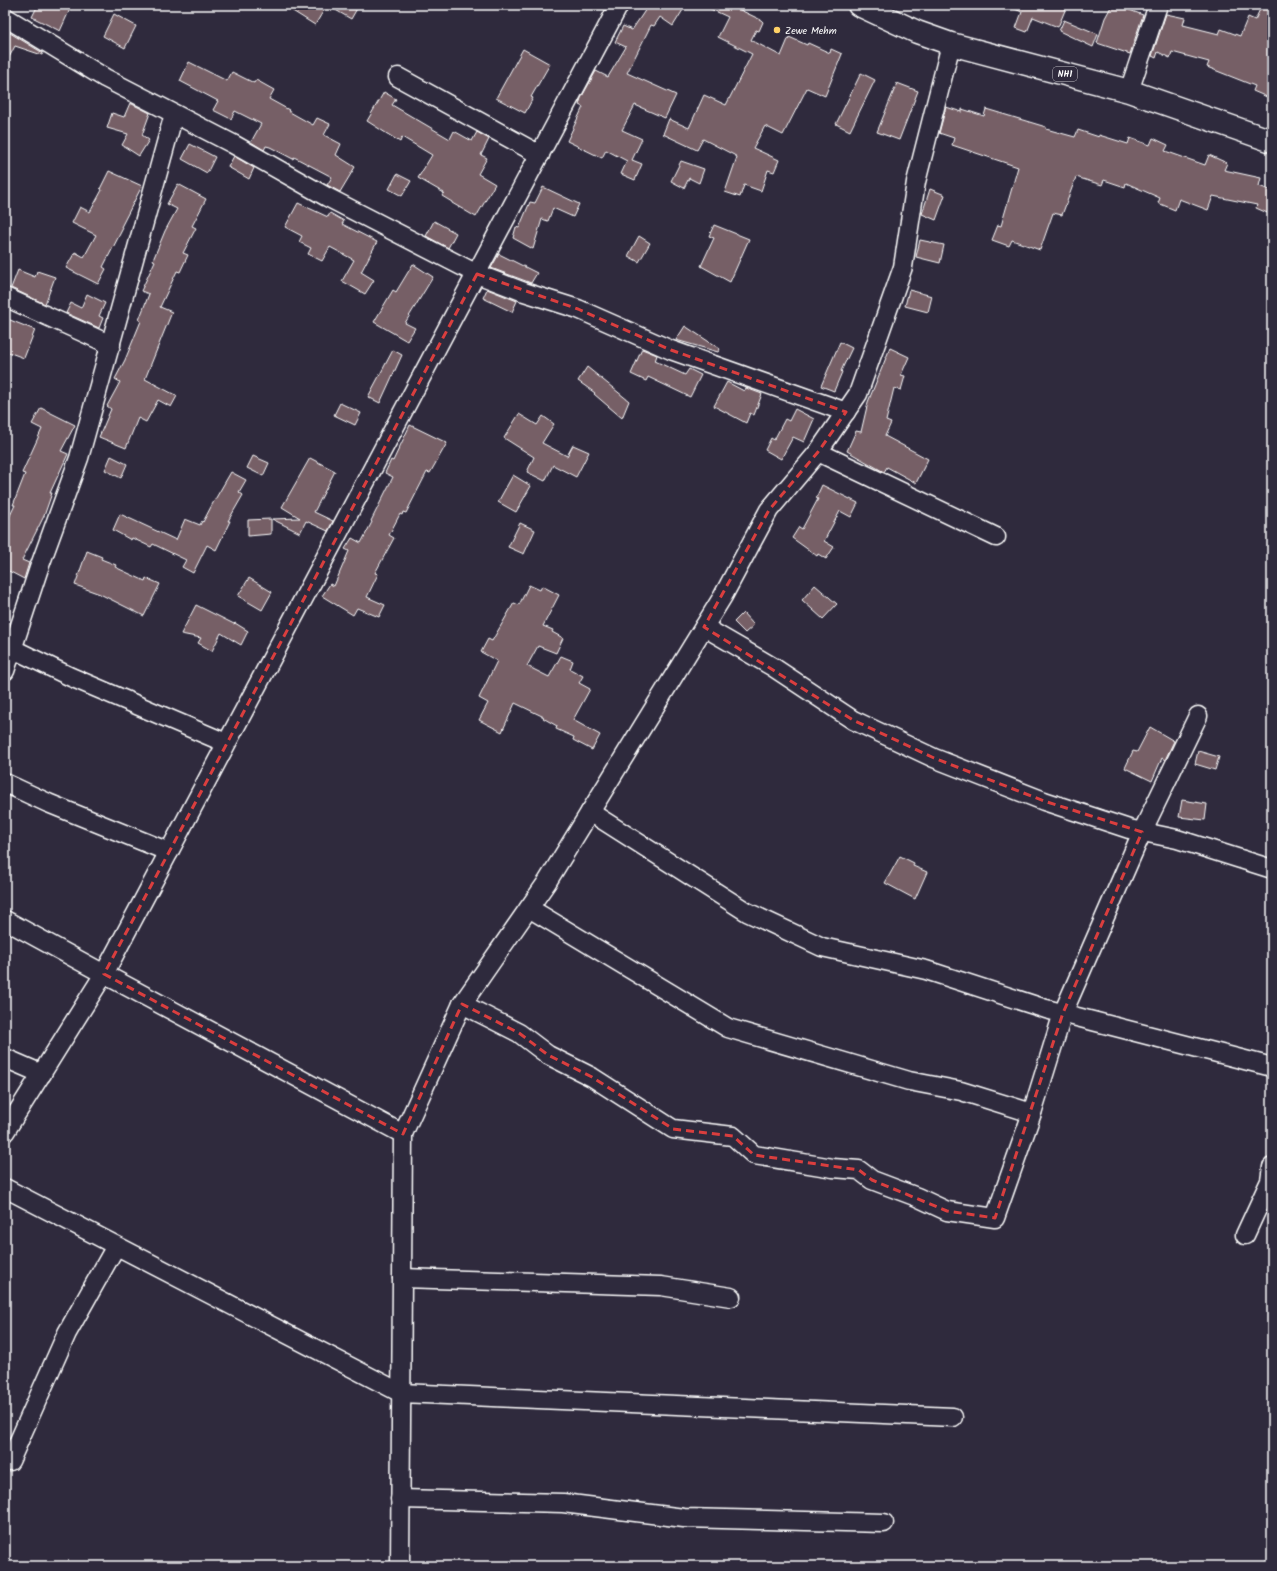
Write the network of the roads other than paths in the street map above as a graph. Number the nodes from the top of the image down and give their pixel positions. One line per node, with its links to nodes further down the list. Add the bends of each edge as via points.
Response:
1 (619, 5): 10 (street)
2 (859, 5): 5 (highway, NH1, via 917,32)
3 (1158, 5): 7 (street)
4 (5, 17): 8 (street, via 105,78)
5 (951, 44): 7 (highway, NH1); 14 (street, via 916,182 903,267 858,394)
6 (398, 77): 10 (street)
7 (1129, 90): 9 (highway, NH1)
8 (174, 114): 11 (street); 13 (street)
9 (1272, 141)
10 (540, 155): 11 (street)
11 (477, 274): 14 (street, via 578,309 671,350); 21 (street)
12 (5, 296): 13 (street)
13 (110, 345): 18 (street, via 79,458)
14 (846, 412): 15 (street)
15 (818, 452): 16 (street); 17 (street, via 769,510)
16 (996, 537)
17 (704, 627): 23 (street); 24 (street, via 773,667 852,720 934,758 1044,801)
18 (9, 646): 19 (street); 21 (street, via 71,677)
19 (5, 671)
20 (1198, 716): 24 (street)
21 (226, 743): 25 (street)
22 (5, 783): 25 (street)
23 (590, 812): 27 (street); 31 (street, via 747,912 822,947 926,970)
24 (1142, 832): 26 (street, via 1177,839); 31 (street)
25 (169, 852): 29 (street)
26 (1272, 869)
27 (529, 908): 30 (street); 35 (street, via 728,1028 909,1082 961,1091)
28 (5, 920): 29 (street)
29 (104, 974): 34 (street); 37 (street)
30 (462, 1004): 35 (street, via 519,1033 548,1055 592,1076 673,1129 733,1136 754,1155 859,1170 872,1180 947,1211 995,1218); 37 (street)
31 (1063, 1013): 33 (street); 35 (street)
32 (5, 1058): 34 (street)
33 (1272, 1067)
34 (42, 1074): 36 (street)
35 (1032, 1113)
36 (5, 1132)
37 (403, 1134): 42 (street)
38 (1272, 1167): 40 (street, via 1270,1181)
39 (5, 1188): 41 (street)
40 (1245, 1235)
41 (116, 1246): 44 (street); 46 (street, via 67,1333)
42 (402, 1278): 43 (street, via 661,1286); 44 (street)
43 (731, 1297)
44 (401, 1393): 45 (street); 47 (street)
45 (953, 1417)
46 (10, 1461)
47 (400, 1499): 48 (street, via 563,1503 684,1518); 49 (street)
48 (884, 1523)
49 (400, 1566)

